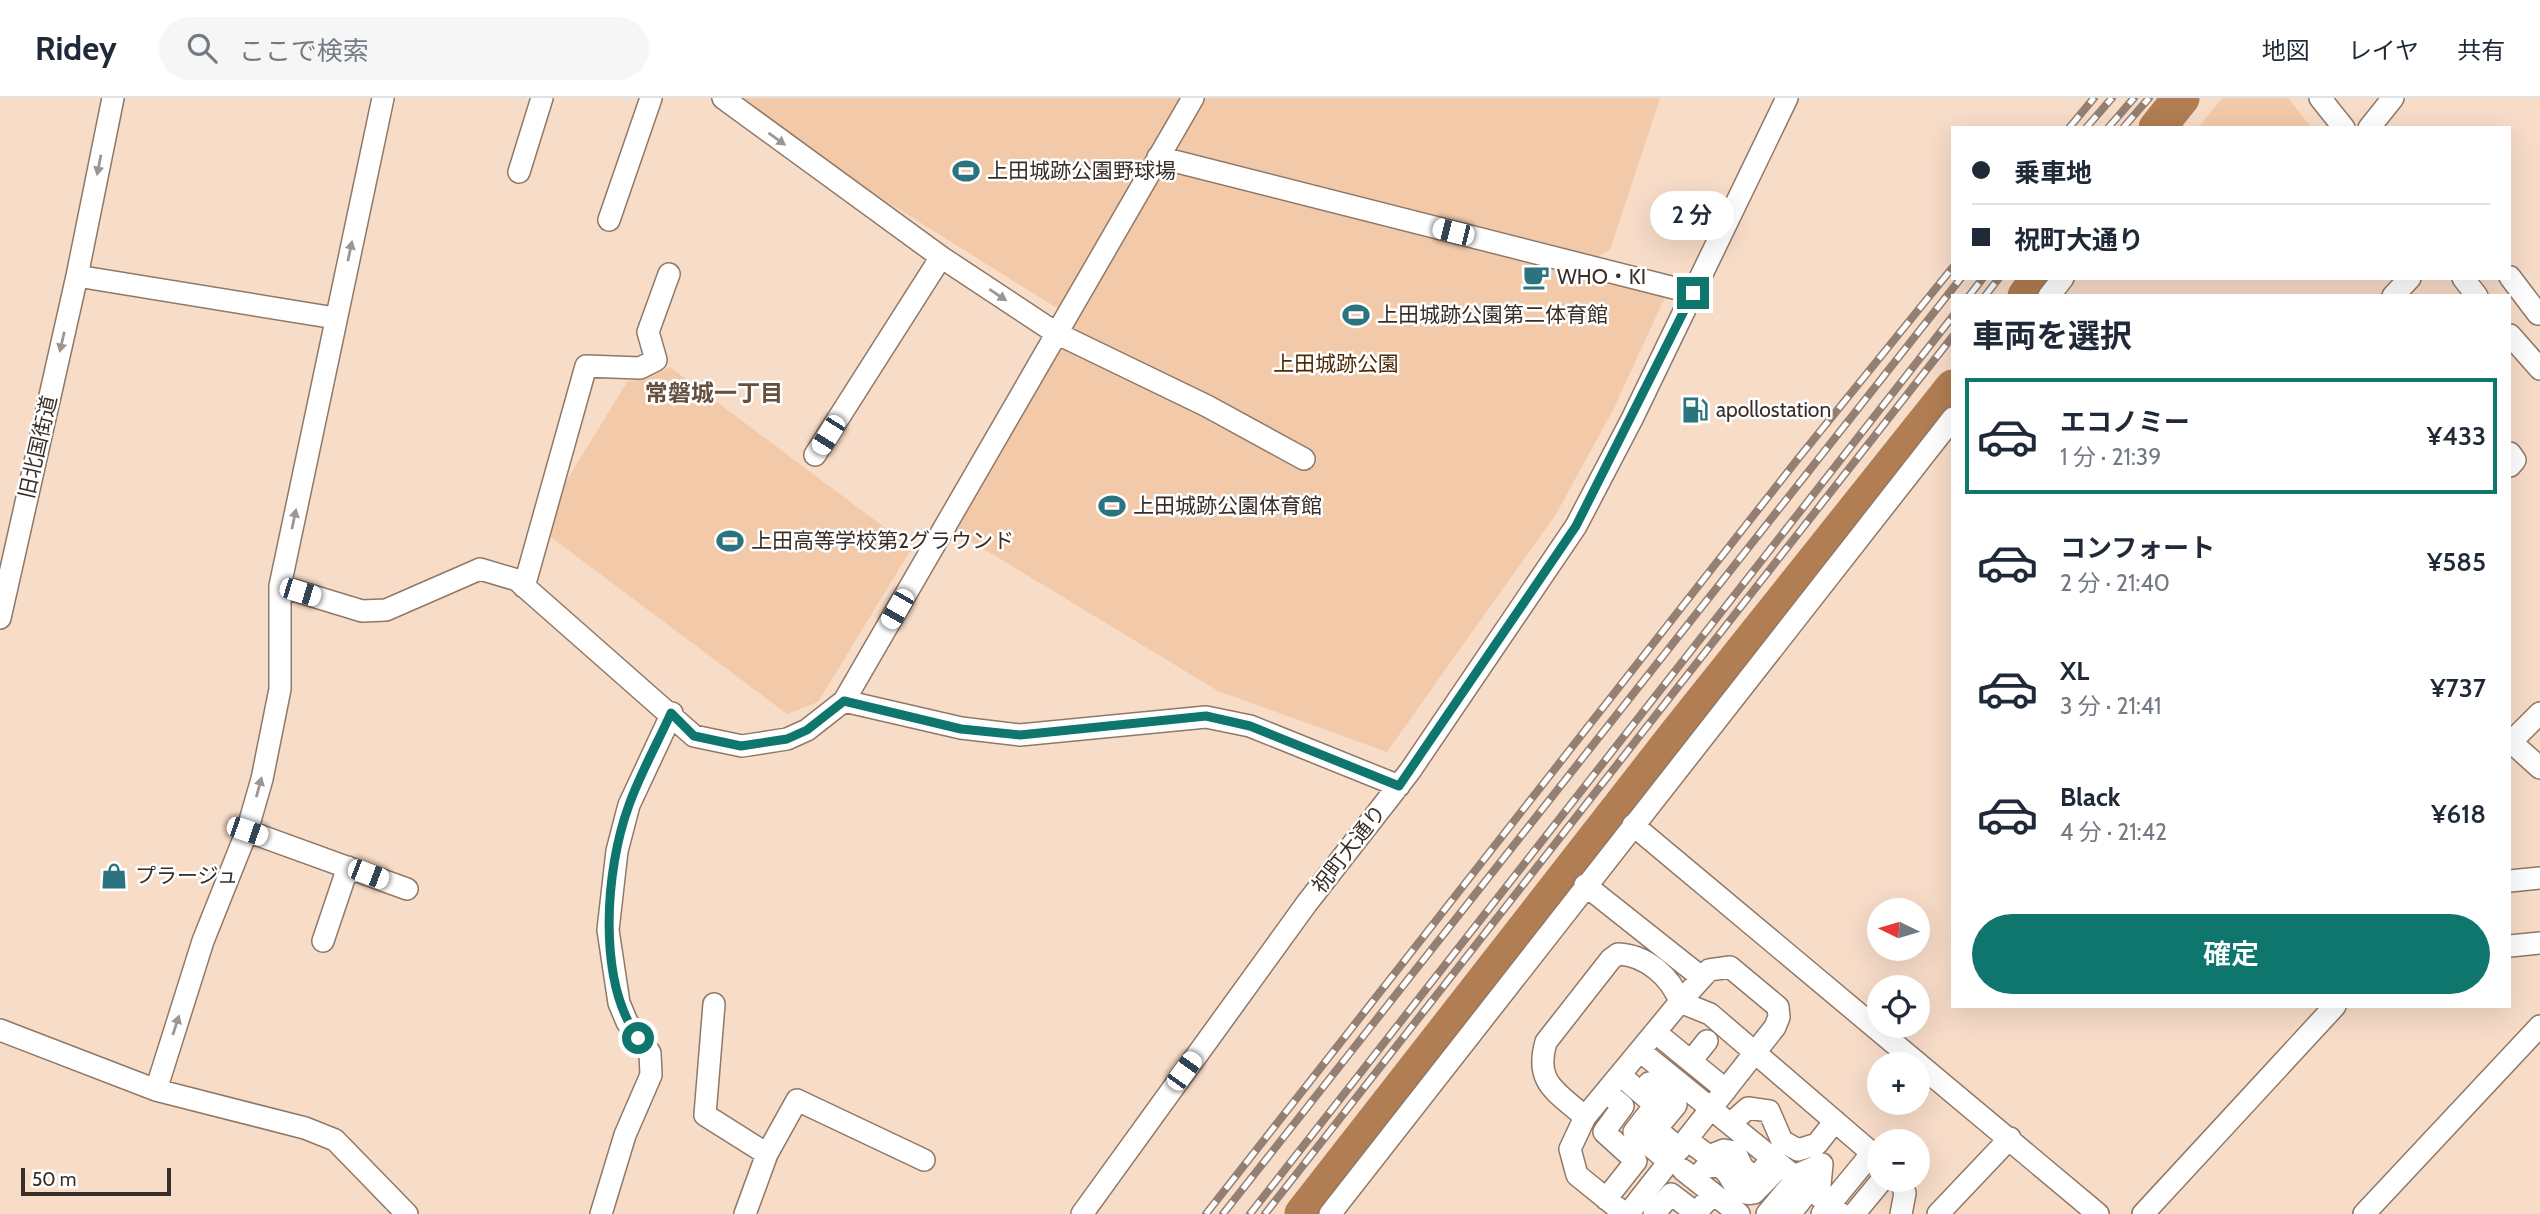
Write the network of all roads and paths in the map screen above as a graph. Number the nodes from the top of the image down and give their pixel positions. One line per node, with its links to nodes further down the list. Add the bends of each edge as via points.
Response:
1 (113, 98): 17 (street, 旧北国街道, one-way to 17)
2 (383, 98): 27 (street, one-way to 2)
3 (542, 98): 13 (street)
4 (651, 98): 14 (street)
5 (723, 98): 15 (street, one-way to 15)
6 (1193, 98): 12 (street)
7 (1787, 98): 22 (street, 祝町大通り)
8 (2320, 98): 10 (street)
9 (2393, 98): 11 (street)
10 (2342, 126)
11 (2371, 126)
12 (1158, 157): 22 (street); 28 (street)
13 (519, 172)
14 (609, 220)
15 (941, 257): 28 (street, one-way to 28); 32 (street)
16 (669, 274): 35 (street, via 648,332 656,360 640,368 586,366)
17 (77, 276): 27 (street); 36 (street, 旧北国街道, one-way to 36)
18 (2511, 278): 26 (street)
19 (2061, 280): 23 (street)
20 (2408, 280): 24 (street)
21 (2465, 280): 25 (street)
22 (1693, 293): 43 (street, 祝町大通り, via 1576,526)
23 (2051, 294)
24 (2395, 294)
25 (2475, 294)
26 (2538, 314)
27 (335, 318): 34 (street, one-way to 27)
28 (1056, 333): 33 (street); 37 (street)
29 (2511, 336): 30 (street)
30 (2540, 369)
31 (1951, 421): 44 (street)
32 (815, 455)
33 (1304, 459)
34 (280, 586): 35 (street, via 362,611 386,610 480,569 517,580); 45 (street, one-way to 34, via 279,689)
35 (524, 587): 38 (street)
36 (0, 618)
37 (844, 701): 38 (street, via 807,730 787,739 741,746 694,736); 43 (street, via 961,729 1020,735 1206,716 1250,726)
38 (671, 713): 84 (street, via 629,805 617,851 608,930 619,1003 649,1053 651,1075 625,1135)
39 (2540, 713): 40 (street)
40 (2511, 741)
41 (2511, 743): 42 (street)
42 (2540, 768)
43 (1399, 786): 86 (street, 祝町大通り, via 1299,914)
44 (1633, 825): 49 (street); 71 (street)
45 (247, 831): 46 (street); 65 (street, one-way to 45, via 203,941)
46 (348, 867): 50 (street); 51 (street)
47 (2540, 878): 48 (street)
48 (2511, 881)
49 (1585, 885): 54 (street); 87 (street)
50 (407, 889)
51 (323, 941)
52 (2540, 943): 53 (street)
53 (2511, 946)
54 (1701, 977): 55 (street); 62 (street, via 1716,967 1730,967 1778,1007 1776,1027)
55 (1680, 1002): 60 (street); 62 (street, via 1710,1014); 68 (street, via 1674,985 1640,958 1618,954 1611,959 1546,1042 1542,1056 1541,1071 1549,1084)
56 (714, 1004): 74 (street, via 705,1115)
57 (2333, 1008): 96 (street)
58 (2540, 1026): 97 (street)
59 (0, 1030): 65 (street)
60 (1655, 1032): 63 (street); 64 (street)
61 (1707, 1041): 63 (street)
62 (1755, 1052): 66 (street); 69 (street)
63 (1691, 1061): 66 (street)
64 (1624, 1071): 67 (street); 68 (street); 73 (street, via 1676,1105 1656,1129); 81 (street, via 1623,1106 1604,1132 1636,1161)
65 (156, 1090): 83 (street, via 335,1140)
66 (1726, 1090): 67 (street)
67 (1711, 1109): 70 (street); 73 (street)
68 (1586, 1117): 81 (street, via 1570,1149 1572,1163 1577,1175)
69 (1835, 1121): 70 (street, via 1817,1144 1798,1150 1782,1141 1769,1111 1748,1108); 72 (street)
70 (1730, 1124): 78 (street)
71 (2010, 1138): 94 (street); 95 (street)
72 (1867, 1148)
73 (1677, 1153): 77 (street); 78 (street, via 1709,1156 1724,1150 1735,1152 1752,1175); 88 (street)
74 (767, 1154): 75 (street, via 797,1100); 85 (street)
75 (924, 1160)
76 (1867, 1160): 78 (street)
77 (1695, 1180): 78 (street, via 1706,1167 1719,1166 1739,1192); 80 (street)
78 (1807, 1188): 91 (street); 92 (street)
79 (1905, 1192): 82 (street)
80 (1713, 1194): 89 (street, via 1696,1213 1671,1194); 90 (street)
81 (1606, 1199): 88 (street)
82 (1884, 1199): 93 (street)
83 (407, 1214)
84 (601, 1214)
85 (746, 1214)
86 (1082, 1214)
87 (1330, 1214)
88 (1627, 1214)
89 (1654, 1214)
90 (1738, 1214)
91 (1767, 1214)
92 (1790, 1214)
93 (1854, 1214)
94 (1938, 1214)
95 (2098, 1214)
96 (2143, 1214)
97 (2364, 1214)

